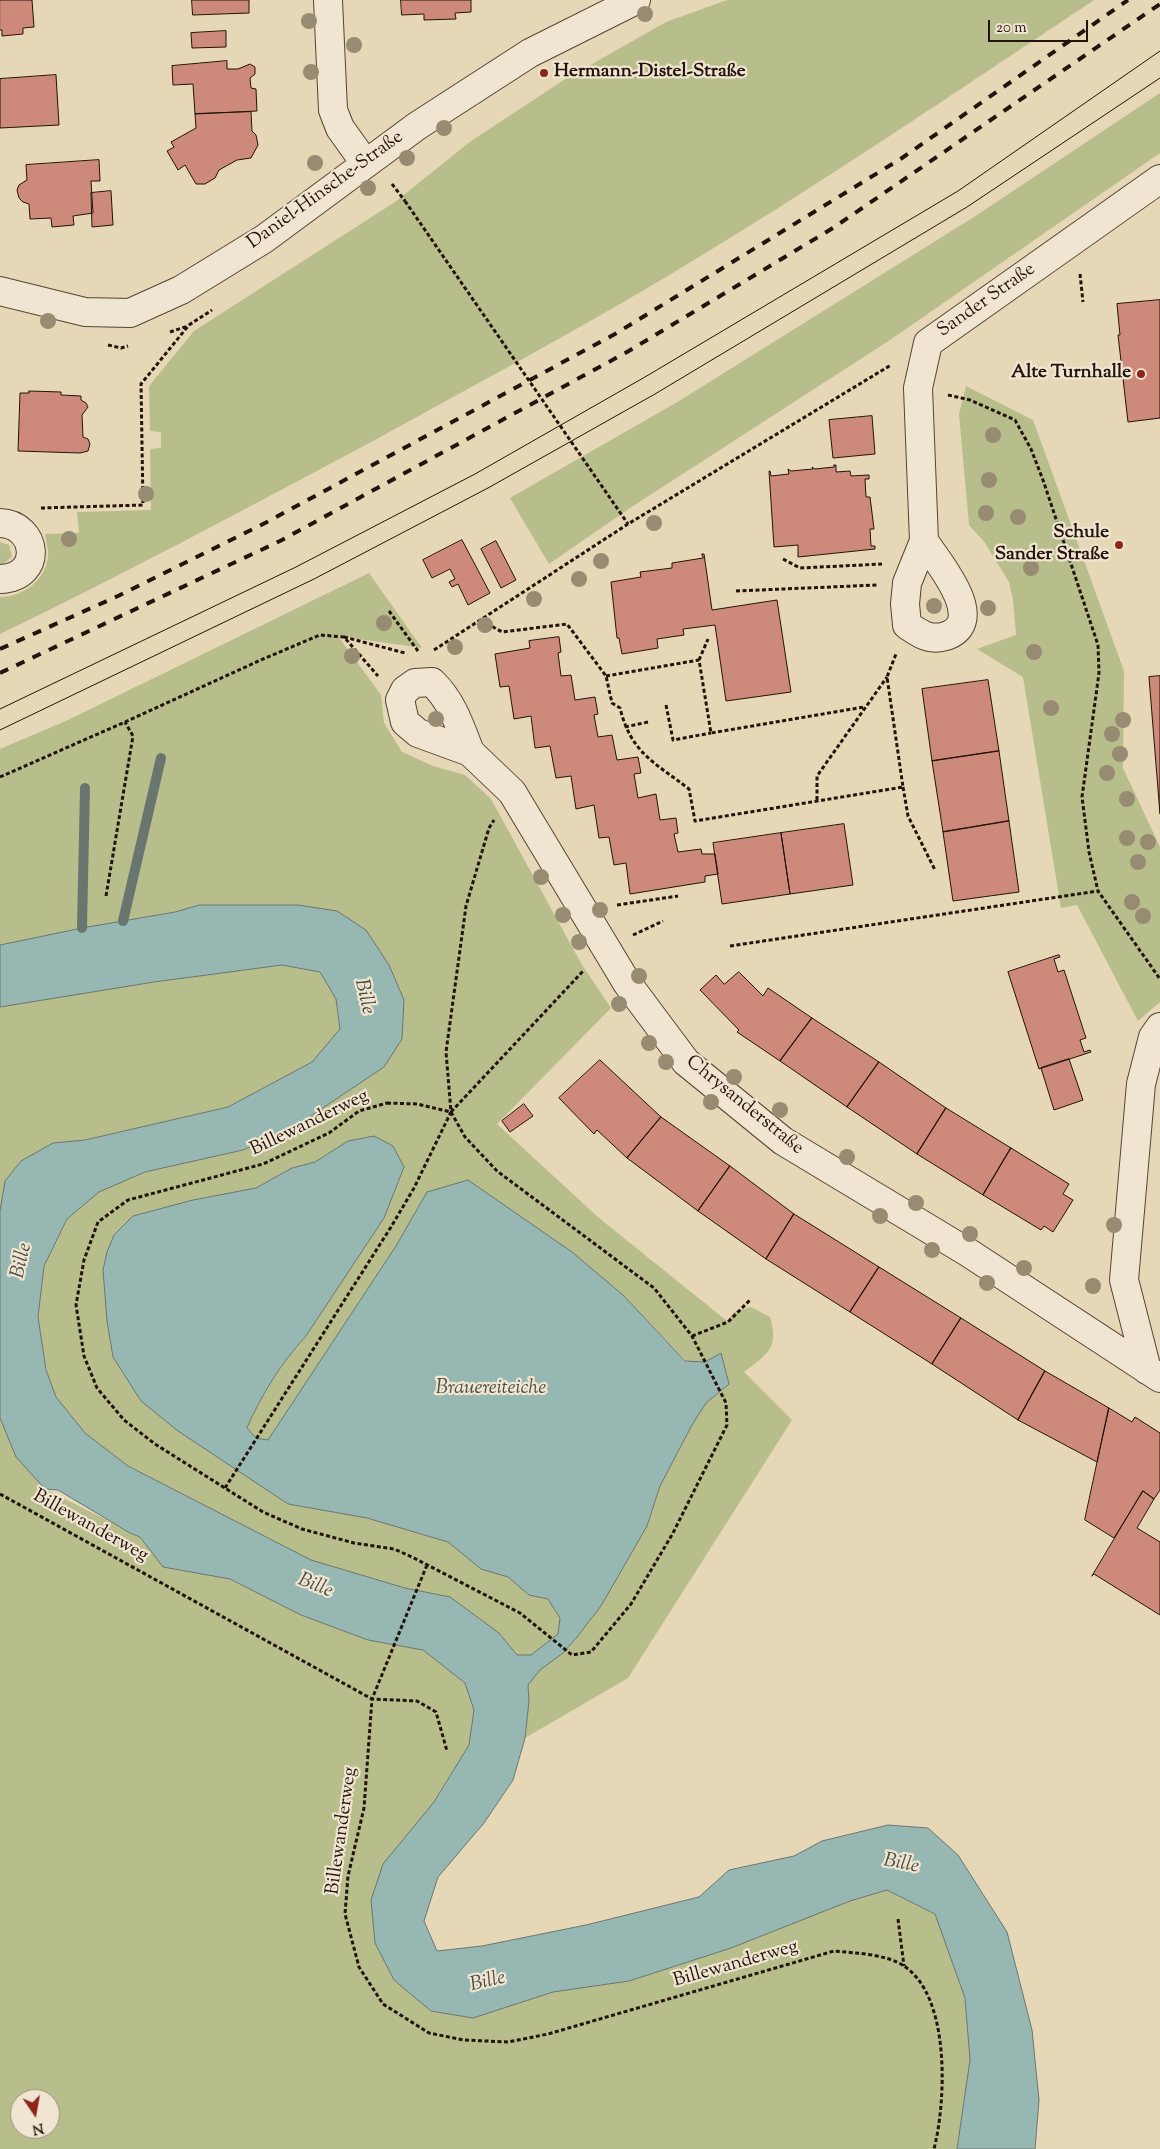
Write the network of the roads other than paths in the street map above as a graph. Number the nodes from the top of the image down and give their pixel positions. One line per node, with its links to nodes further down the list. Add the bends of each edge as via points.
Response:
1 (328, 0): 3 (street, via 333,110 340,128)
2 (636, 0): 3 (street, Daniel-Hinsche-Straße, via 530,53)
3 (365, 163): 5 (street, Daniel-Hinsche-Straße, via 264,239 181,290 130,313 85,312)
4 (1160, 179): 7 (street, Sander Straße, via 928,343 918,388)
5 (0, 291)
6 (17, 533): 8 (street, via 31,559 22,574)
7 (916, 562): 7 (street, Sander Straße, via 959,596 963,607 964,617 957,629 935,639 921,635 907,625 905,604)
8 (0, 579)
9 (470, 752): 9 (street, Chrysanderstraße, via 455,714 444,694 432,682 415,683 405,690 400,700 405,722 418,734); 11 (street, Chrysanderstraße, via 512,792 627,983 686,1062 783,1141 969,1253)
10 (1160, 1027): 11 (street, Chrysanderstraße, via 1153,1037 1141,1084 1124,1280)
11 (1153, 1374)

